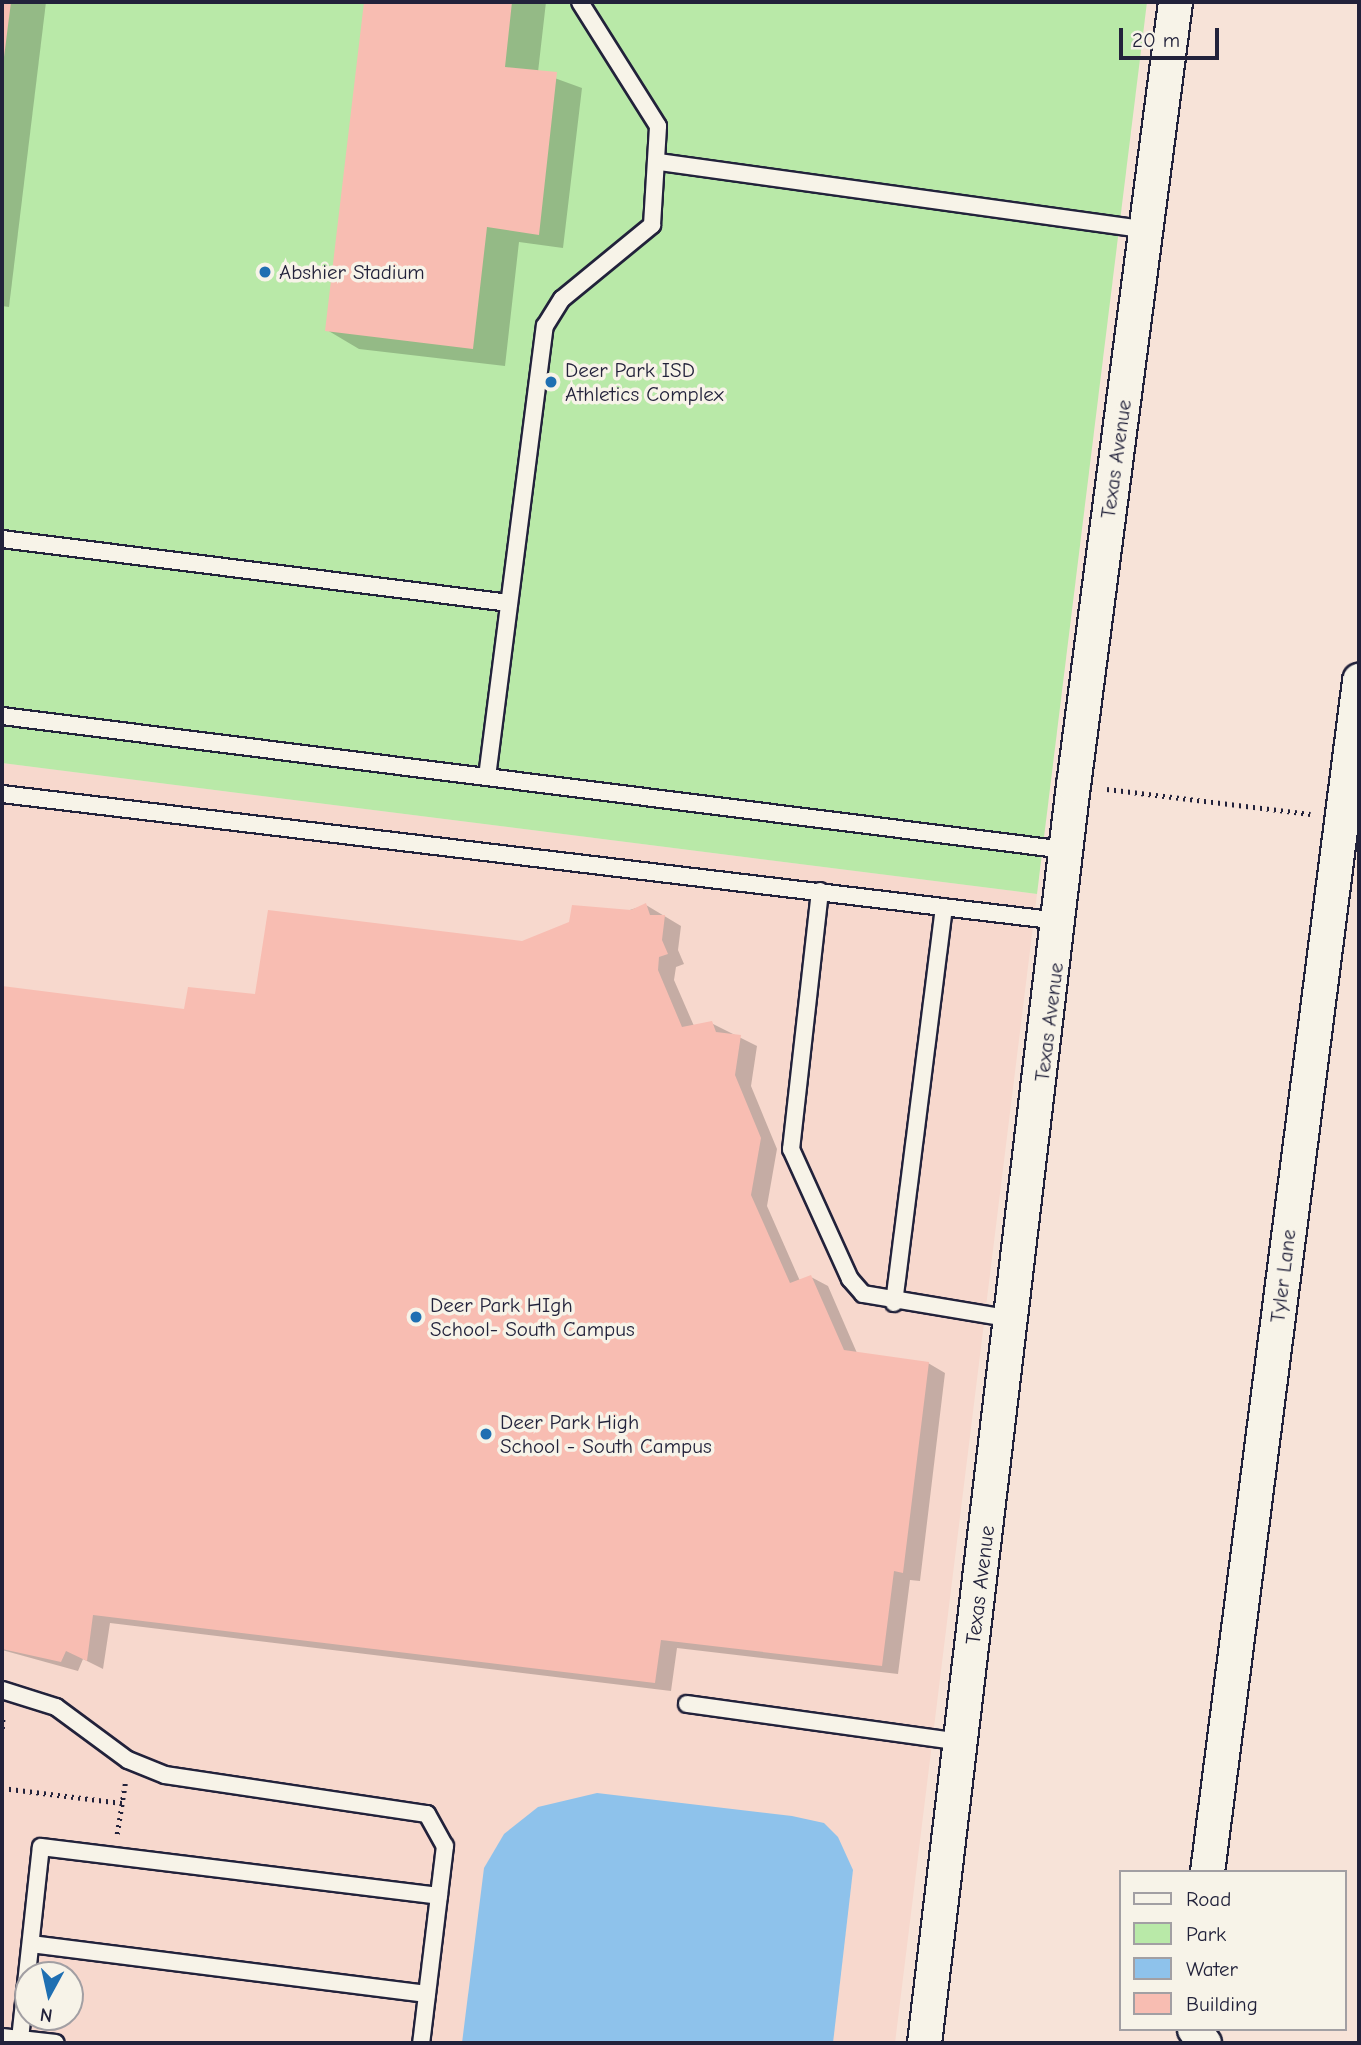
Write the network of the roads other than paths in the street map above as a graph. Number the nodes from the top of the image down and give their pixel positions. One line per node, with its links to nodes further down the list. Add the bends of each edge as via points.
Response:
1 (580, 2): 3 (lane, via 658,126)
2 (1175, 2): 4 (street, Texas Avenue)
3 (659, 162): 4 (lane); 6 (lane, via 652,225 562,299 545,326)
4 (1146, 230): 12 (street, Texas Avenue)
5 (2, 539): 6 (lane)
6 (509, 603): 9 (lane)
7 (1359, 680): 11 (street, Tyler Lane)
8 (2, 716): 9 (lane)
9 (487, 777): 12 (lane)
10 (2, 794): 13 (lane)
11 (1351, 819): 21 (street, Tyler Lane)
12 (1066, 850): 15 (street, Texas Avenue)
13 (820, 891): 14 (lane); 16 (lane, via 791,1149 850,1279 863,1294)
14 (944, 906): 15 (lane); 16 (lane)
15 (1061, 921): 17 (street, Texas Avenue)
16 (894, 1303): 17 (lane)
17 (1013, 1319): 20 (street, Texas Avenue)
18 (2, 1690): 22 (lane, via 56,1707 128,1760 165,1775 427,1814 445,1846)
19 (687, 1704): 20 (lane)
20 (961, 1742): 29 (street, Texas Avenue)
21 (1207, 1870)
22 (439, 1896): 23 (lane, via 41,1847); 24 (lane)
23 (31, 1944): 24 (lane); 26 (lane)
24 (427, 1994): 28 (lane)
25 (2, 2037): 26 (lane)
26 (20, 2039): 27 (lane)
27 (56, 2043)
28 (421, 2043)
29 (924, 2043)

